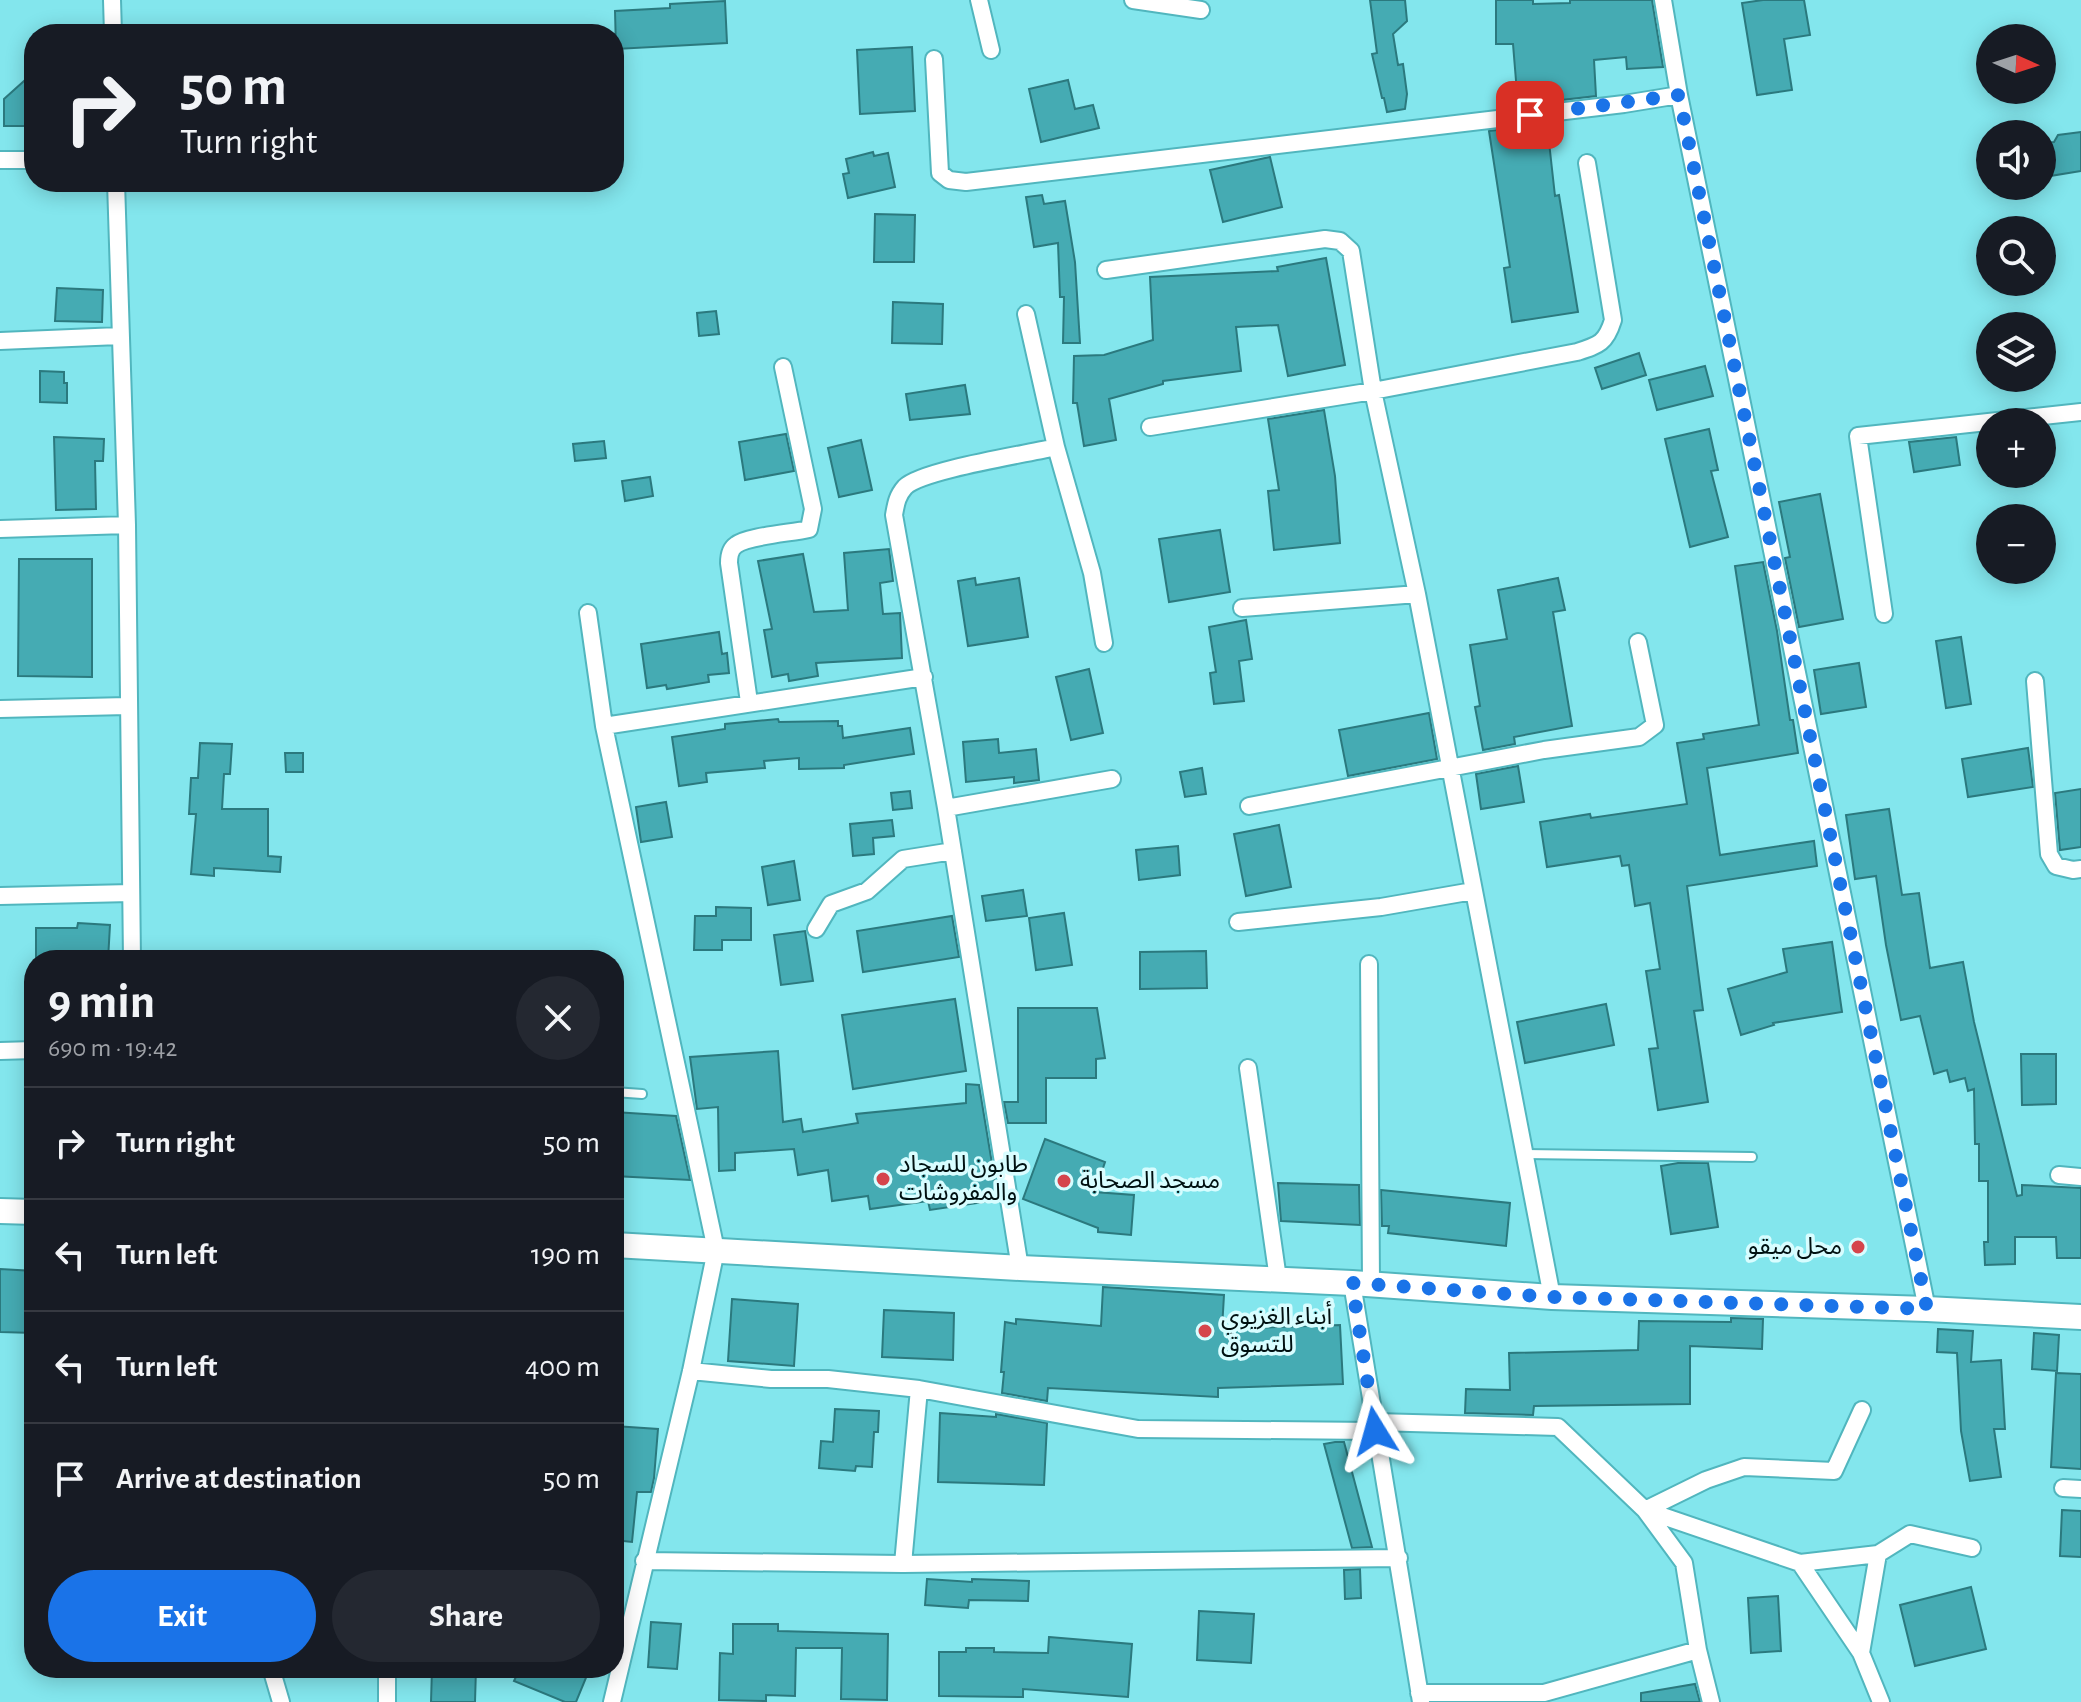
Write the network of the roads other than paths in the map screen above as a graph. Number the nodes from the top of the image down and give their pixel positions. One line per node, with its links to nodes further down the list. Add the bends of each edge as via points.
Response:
1 (112, 0): 6 (street)
2 (979, 0): 7 (street)
3 (1133, 0): 5 (street)
4 (1663, 0): 9 (street)
5 (1201, 10)
6 (113, 24)
7 (991, 50)
8 (934, 59): 9 (street, via 940,173 966,182)
9 (1679, 95): 67 (street)
10 (0, 160): 11 (street)
11 (24, 160)
12 (1587, 163): 19 (street, via 1613,320 1599,345)
13 (116, 192): 16 (street)
14 (1106, 270): 19 (street, via 1340,241 1351,251)
15 (1026, 314): 22 (street)
16 (119, 336): 17 (street); 23 (street)
17 (0, 341)
18 (783, 367): 33 (street, via 812,521 809,529 750,539 730,553)
19 (1373, 391): 21 (street); 25 (street)
20 (2081, 412): 28 (street, via 1858,436)
21 (1150, 427)
22 (1056, 447): 30 (street, via 1092,573); 31 (street, via 932,473 907,484 897,497 894,515)
23 (127, 525): 24 (street); 34 (street)
24 (0, 529)
25 (1417, 594): 26 (street); 37 (street)
26 (1242, 608)
27 (588, 613): 36 (street)
28 (1884, 614)
29 (1638, 642): 37 (street, via 1655,725 1639,737)
30 (1104, 643)
31 (924, 677): 33 (street); 40 (street)
32 (2035, 681): 42 (street, via 2049,854 2056,866)
33 (749, 702): 36 (street)
34 (127, 706): 35 (street); 44 (street)
35 (0, 709)
36 (604, 726): 62 (street)
37 (1450, 767): 39 (street); 43 (street)
38 (1112, 779): 40 (street)
39 (1249, 806)
40 (946, 808): 41 (street)
41 (953, 851): 47 (street, via 903,859 867,891 831,904); 63 (street)
42 (2081, 869)
43 (1473, 891): 46 (street); 55 (street)
44 (131, 893): 45 (street); 48 (street)
45 (0, 896)
46 (1238, 922)
47 (816, 929)
48 (132, 950)
49 (1369, 964): 65 (street)
50 (24, 1050): 51 (street)
51 (0, 1051)
52 (1248, 1068): 64 (street)
53 (624, 1093): 54 (lane)
54 (642, 1094)
55 (1524, 1154): 56 (lane); 66 (street)
56 (1752, 1157)
57 (2059, 1175): 58 (street)
58 (2081, 1177)
59 (0, 1211): 60 (main road)
60 (24, 1212)
61 (624, 1245): 62 (main road)
62 (716, 1250): 63 (main road); 69 (street)
63 (1020, 1268): 64 (main road)
64 (1278, 1279): 65 (main road)
65 (1361, 1284): 66 (main road); 72 (street)
66 (1552, 1297): 67 (main road)
67 (1927, 1309): 68 (main road)
68 (2081, 1317)
69 (691, 1371): 70 (street); 79 (street)
70 (919, 1389): 72 (street, via 1138,1429); 81 (street)
71 (1862, 1410): 75 (street, via 1834,1471 1744,1467)
72 (1375, 1426): 75 (street, via 1558,1427); 78 (street)
73 (2063, 1488): 74 (street)
74 (2081, 1489)
75 (1645, 1510): 80 (street); 83 (street, via 1684,1563)
76 (1972, 1548): 77 (street, via 1910,1534)
77 (1878, 1554): 80 (street); 84 (street)
78 (1399, 1558): 81 (street); 89 (street)
79 (644, 1561): 81 (street); 82 (street)
80 (1800, 1563): 84 (street)
81 (903, 1564)
82 (624, 1649)
83 (1698, 1650): 88 (street); 93 (street)
84 (1861, 1653): 94 (street)
85 (274, 1678): 90 (street)
86 (387, 1678): 91 (street)
87 (617, 1678): 92 (street)
88 (1545, 1697): 89 (street)
89 (1420, 1698)
90 (281, 1702)
91 (387, 1702)
92 (612, 1702)
93 (1711, 1702)
94 (1881, 1702)

